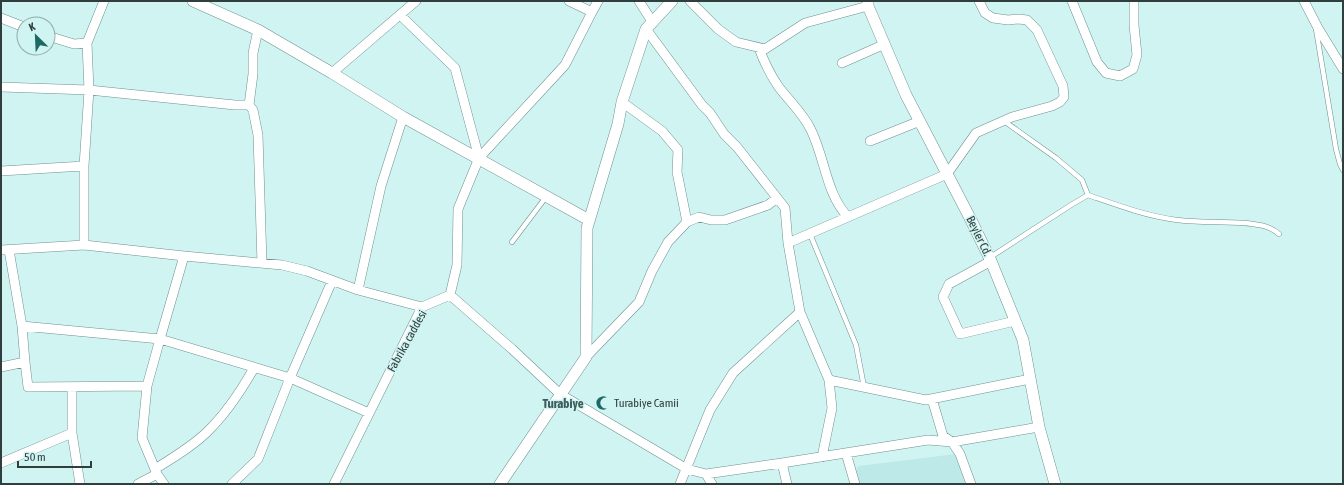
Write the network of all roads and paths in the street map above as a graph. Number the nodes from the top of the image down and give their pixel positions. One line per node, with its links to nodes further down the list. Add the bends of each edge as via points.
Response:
1 (104, 1): 22 (street)
2 (193, 1): 20 (street)
3 (416, 1): 15 (street)
4 (569, 1): 14 (street)
5 (598, 1): 14 (street)
6 (638, 1): 19 (street)
7 (672, 1): 19 (street)
8 (690, 1): 24 (street, via 718,29 736,42)
9 (979, 1): 34 (street, via 985,12 993,18 1027,20 1037,30 1063,86 1064,97 1060,102)
10 (1072, 1): 11 (street, via 1097,62 1106,73 1120,76 1133,70 1137,55)
11 (1134, 1)
12 (1304, 1): 17 (street)
13 (868, 3): 23 (street, Beyler Cd.); 24 (street, via 805,22 765,49)
14 (592, 12): 36 (street, via 565,65)
15 (400, 15): 27 (street); 36 (street, via 455,68)
16 (1, 18): 18 (street)
17 (1314, 22): 26 (street); 39 (lane, via 1336,149)
18 (16, 24)
19 (650, 26): 30 (street); 43 (street, via 702,105)
20 (258, 30): 27 (street); 31 (street, via 252,53 253,74)
21 (56, 38): 22 (street, via 74,44)
22 (87, 43): 29 (street)
23 (885, 44): 25 (street); 33 (street, Beyler Cd.)
24 (759, 48): 44 (street, via 778,86 802,114 812,131 835,199)
25 (842, 63)
26 (1343, 69)
27 (332, 73): 32 (street)
28 (1, 87): 29 (street)
29 (89, 90): 31 (street); 37 (street)
30 (622, 102): 45 (street, via 618,124); 46 (street, via 662,131 678,150 677,172)
31 (249, 105): 55 (street, via 253,110 258,135)
32 (403, 117): 36 (street); 57 (street, via 381,186)
33 (920, 121): 35 (street); 40 (street, Beyler Cd.)
34 (1004, 121): 40 (street, via 976,133); 41 (lane, via 1082,180)
35 (870, 141)
36 (479, 158): 42 (street); 58 (street, via 458,209 457,265)
37 (84, 166): 38 (street); 51 (street)
38 (1, 170)
39 (1343, 170)
40 (947, 174): 44 (street); 54 (street, Beyler Cd.)
41 (1088, 195): 48 (lane, via 1154,217 1200,223 1265,226); 54 (lane)
42 (546, 196): 45 (street); 49 (lane)
43 (777, 198): 46 (street, via 768,205 725,220 699,217); 50 (street, via 785,208)
44 (848, 217): 47 (street)
45 (589, 220): 64 (street)
46 (687, 222): 64 (street, via 668,242 639,302)
47 (810, 234): 50 (street); 73 (lane, via 856,344)
48 (1279, 234)
49 (512, 242)
50 (788, 243): 60 (street)
51 (84, 245): 52 (street); 53 (street)
52 (5, 250): 62 (street)
53 (184, 256): 55 (street); 63 (street)
54 (990, 259): 61 (street, Beyler Cd.); 61 (street, via 949,284 943,296 960,334)
55 (262, 263): 56 (street, via 307,271)
56 (332, 280): 57 (street); 68 (street)
57 (358, 290): 59 (street)
58 (450, 295): 59 (street, Fabrika caddesi); 74 (street)
59 (422, 307): 76 (street, Fabrika caddesi)
60 (800, 312): 70 (street); 84 (street, via 733,373 710,410)
61 (1015, 321): 69 (street, Beyler Cd., via 1023,340)
62 (22, 326): 63 (street); 65 (street)
63 (160, 339): 67 (street); 71 (street)
64 (586, 357): 74 (street)
65 (25, 362): 66 (street); 72 (street, via 28,387)
66 (1, 368)
67 (254, 368): 68 (street); 85 (street, via 238,396 207,432)
68 (290, 378): 76 (street); 90 (street, via 258,459)
69 (1030, 379): 75 (street); 77 (street, Beyler Cd.)
70 (829, 380): 73 (street); 81 (street, via 832,408)
71 (147, 386): 72 (street); 85 (street, via 142,438)
72 (72, 387): 78 (street)
73 (864, 387): 75 (street, via 926,400)
74 (560, 394): 84 (street); 92 (street)
75 (932, 399): 79 (street, via 943,436)
76 (369, 413): 91 (street, Fabrika caddesi)
77 (1039, 427): 79 (street); 98 (street, Beyler Cd.)
78 (72, 433): 82 (street); 87 (street)
79 (952, 442): 80 (street, via 928,440); 97 (street, via 960,454)
80 (846, 453): 81 (street); 96 (street)
81 (822, 457): 83 (street)
82 (1, 463)
83 (782, 463): 86 (street); 95 (street)
84 (687, 468): 86 (street); 93 (street)
85 (156, 472): 88 (street); 89 (street)
86 (706, 474): 94 (street)
87 (80, 484)
88 (138, 484)
89 (164, 484)
90 (232, 484)
91 (334, 484)
92 (500, 484)
93 (680, 484)
94 (712, 484)
95 (787, 484)
96 (855, 484)
97 (971, 484)
98 (1055, 484)

